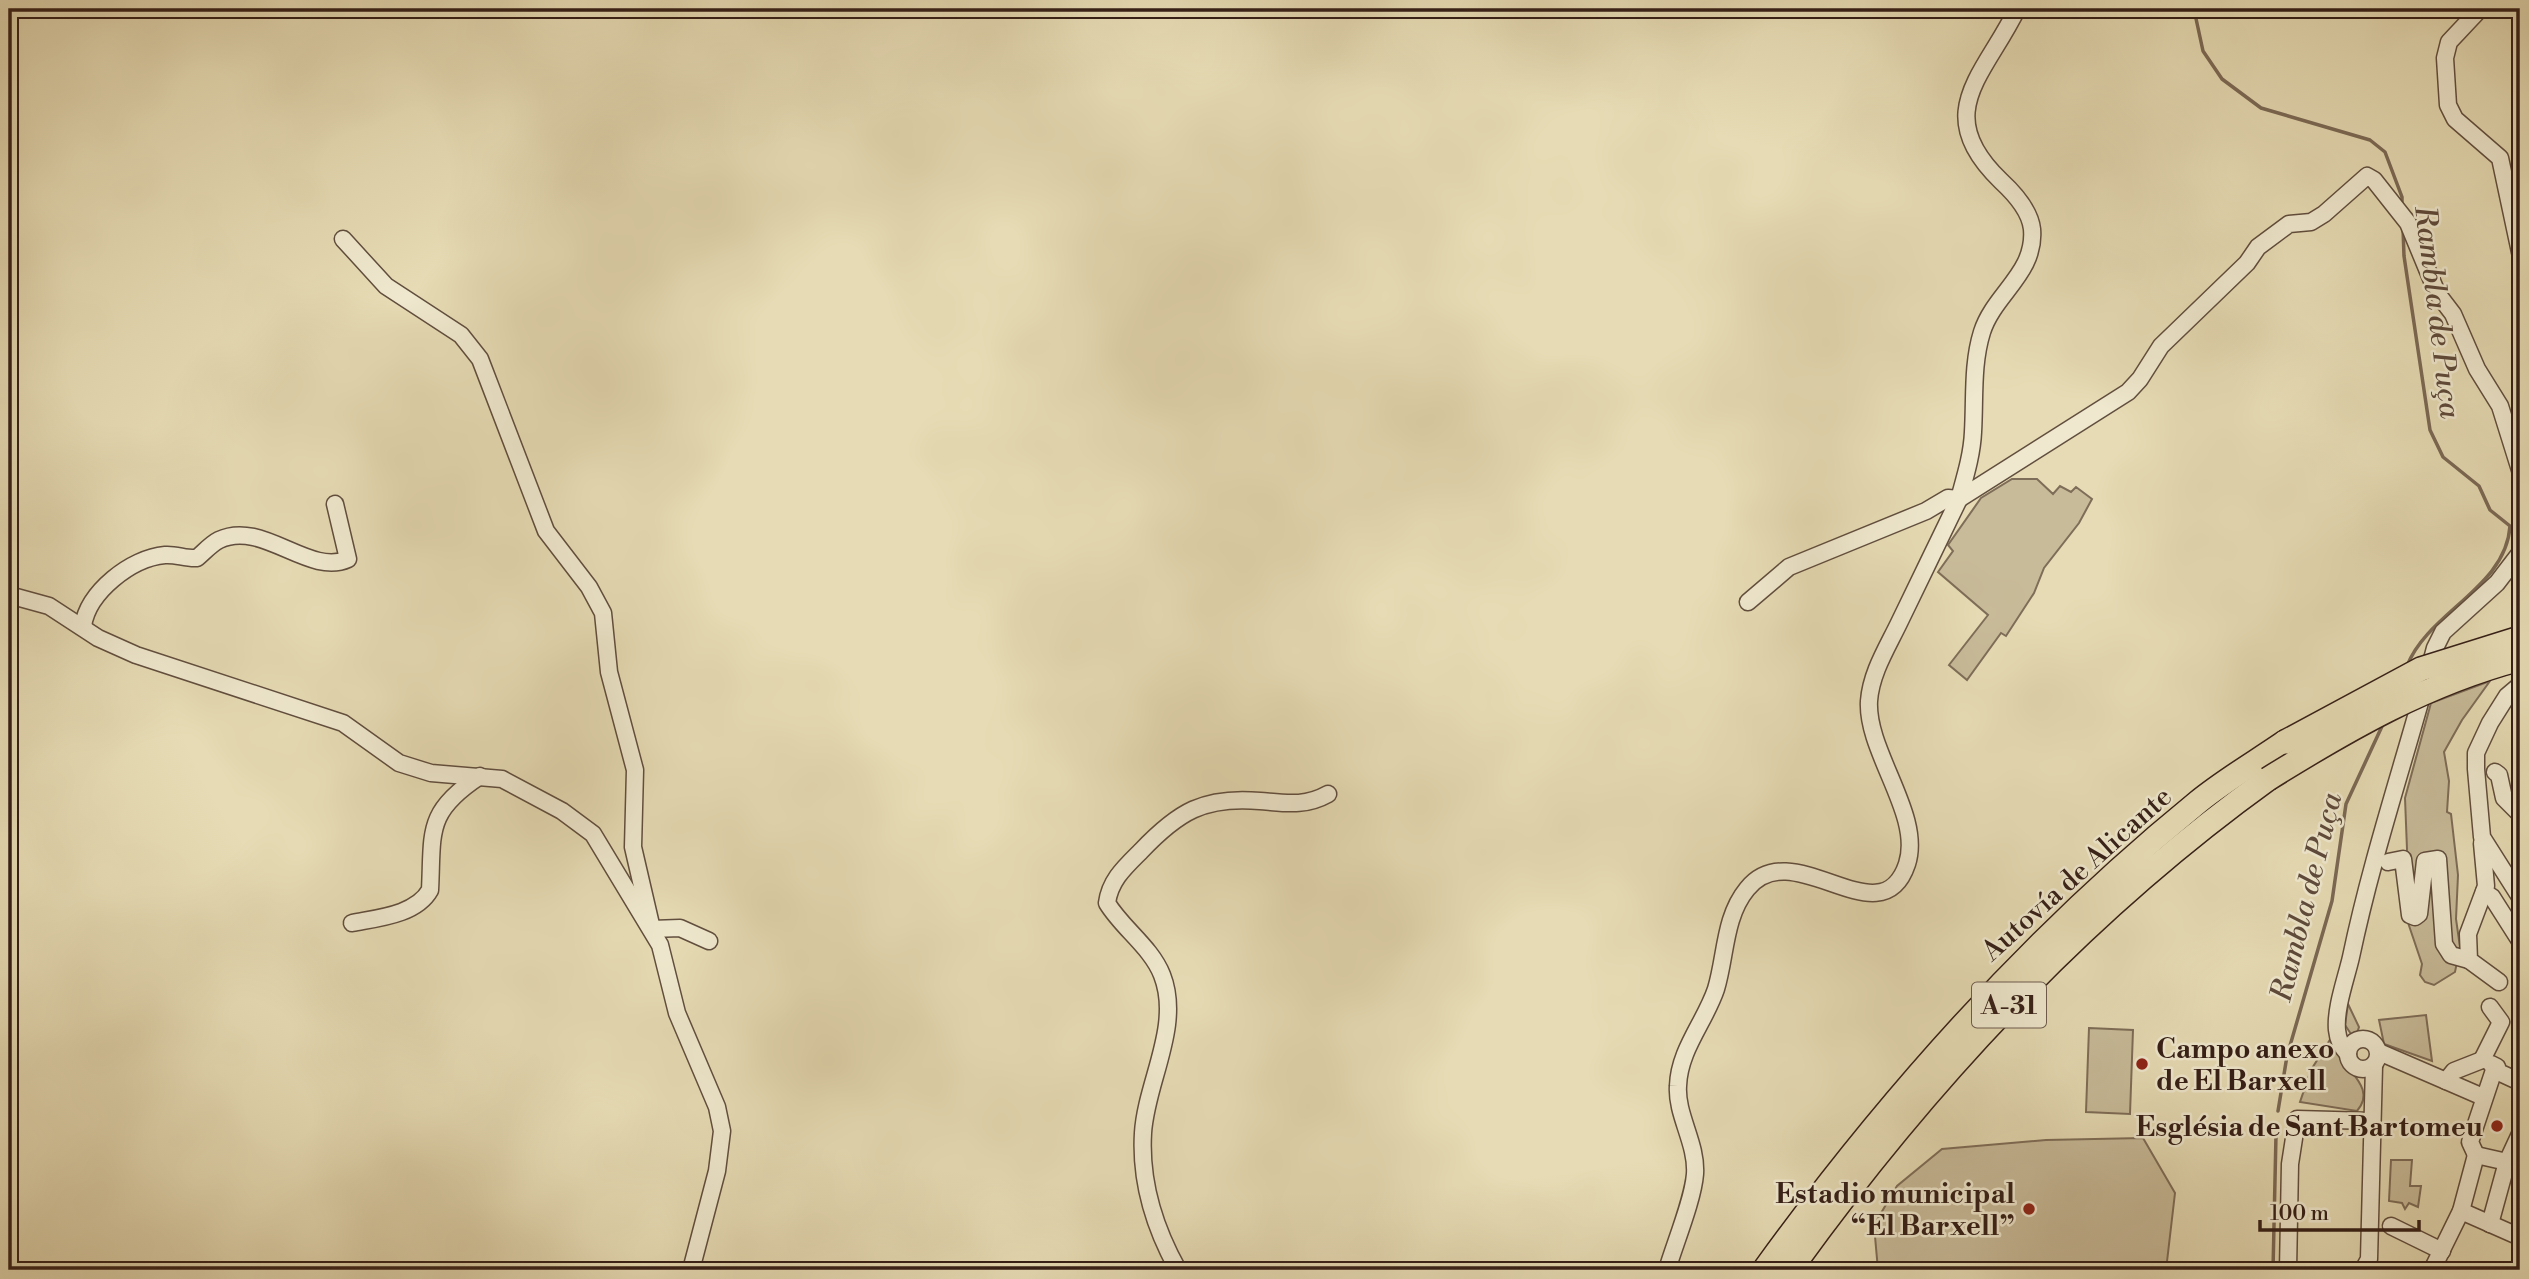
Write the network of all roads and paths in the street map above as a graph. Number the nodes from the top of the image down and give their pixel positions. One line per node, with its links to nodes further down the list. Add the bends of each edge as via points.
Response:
1 (2017, 9): 6 (street, via 1974,79 1966,118 1980,161 2024,208 2032,227 2031,252 1983,328 1976,354 1968,469)
2 (2480, 9): 4 (street, via 2449,42 2445,58 2448,105 2455,119 2500,158)
3 (343, 239): 25 (street, via 386,286 461,335 480,359 546,531 603,613 609,672 635,770 633,847)
4 (2520, 252)
5 (2520, 470): 6 (street, via 2500,406 2477,369 2453,314 2437,293 2408,223 2367,176 2324,214 2311,222 2289,224 2258,247 2161,346 2128,392)
6 (1959, 499): 10 (street, via 1948,498 1789,567); 48 (street, via 1877,669 1869,702 1872,724 1909,834 1908,862 1891,888 1871,895 1795,870 1767,873 1747,888 1732,915 1715,990 1680,1064 1677,1090 1695,1174)
7 (335, 504): 11 (street, via 348,559 322,560 255,536 220,540 197,558 168,554 135,565 98,593 85,611)
8 (2520, 552): 31 (street, bridge, via 2497,583 2443,632 2435,648 2362,904 2337,1030)
9 (9, 595): 11 (street, via 49,606)
10 (1748, 602)
11 (83, 626): 16 (street, via 136,655 343,723 399,763 431,773)
12 (2520, 638): 49 (highway, Autovía de Alicante / A-31, bridge, via 2421,669 2285,742 2200,801 2086,897 2001,981 1897,1097)
13 (2520, 659): 50 (highway, Autovía de Alicante / A-31, bridge, via 2435,687 2341,733 2218,816 2115,901 2016,996 1833,1210)
14 (2520, 685): 19 (street, via 2507,696 2476,753)
15 (2495, 772): 18 (street, via 2504,798)
16 (480, 776): 24 (street, via 441,810 431,833 426,898 404,910); 25 (street, via 513,783 593,834)
17 (1328, 794): 47 (street, via 1313,803 1230,799 1197,808 1170,820 1109,885 1107,903 1162,975 1168,1004 1143,1131 1144,1167 1148,1202)
18 (2520, 814)
19 (2482, 837): 21 (street); 22 (street)
20 (2388, 862): 28 (street, via 2403,859 2410,915 2415,917 2425,861 2438,859 2444,944 2451,955)
21 (2484, 892): 23 (street); 28 (street, via 2469,934)
22 (2519, 894): 23 (street)
23 (2500, 909): 27 (street)
24 (352, 923)
25 (652, 929): 26 (street, via 680,928); 46 (street, via 681,1026 717,1107 722,1131 717,1171)
26 (709, 941)
27 (2520, 941)
28 (2469, 960): 29 (street)
29 (2499, 982)
30 (2490, 1007): 33 (street, via 2501,1022)
31 (2352, 1047): 32 (street, via 2354,1067); 32 (street, via 2367,1039)
32 (2373, 1062): 34 (street, via 2395,1059); 37 (street)
33 (2488, 1065): 34 (street, via 2454,1071); 35 (street); 36 (street)
34 (2445, 1081): 36 (street)
35 (2520, 1082)
36 (2483, 1097): 39 (street, via 2470,1142)
37 (2371, 1121): 51 (street, via 2297,1119 2290,1164); 52 (street, via 2369,1259)
38 (2520, 1134): 40 (street)
39 (2476, 1155): 40 (street); 41 (street)
40 (2513, 1160): 42 (street)
41 (2460, 1211): 42 (street); 45 (street)
42 (2490, 1224): 44 (street)
43 (2391, 1226): 45 (street)
44 (2520, 1237)
45 (2442, 1251): 53 (street)
46 (691, 1270)
47 (1178, 1270)
48 (1667, 1270)
49 (1764, 1270)
50 (1790, 1270)
51 (2288, 1270)
52 (2363, 1270)
53 (2432, 1270)

